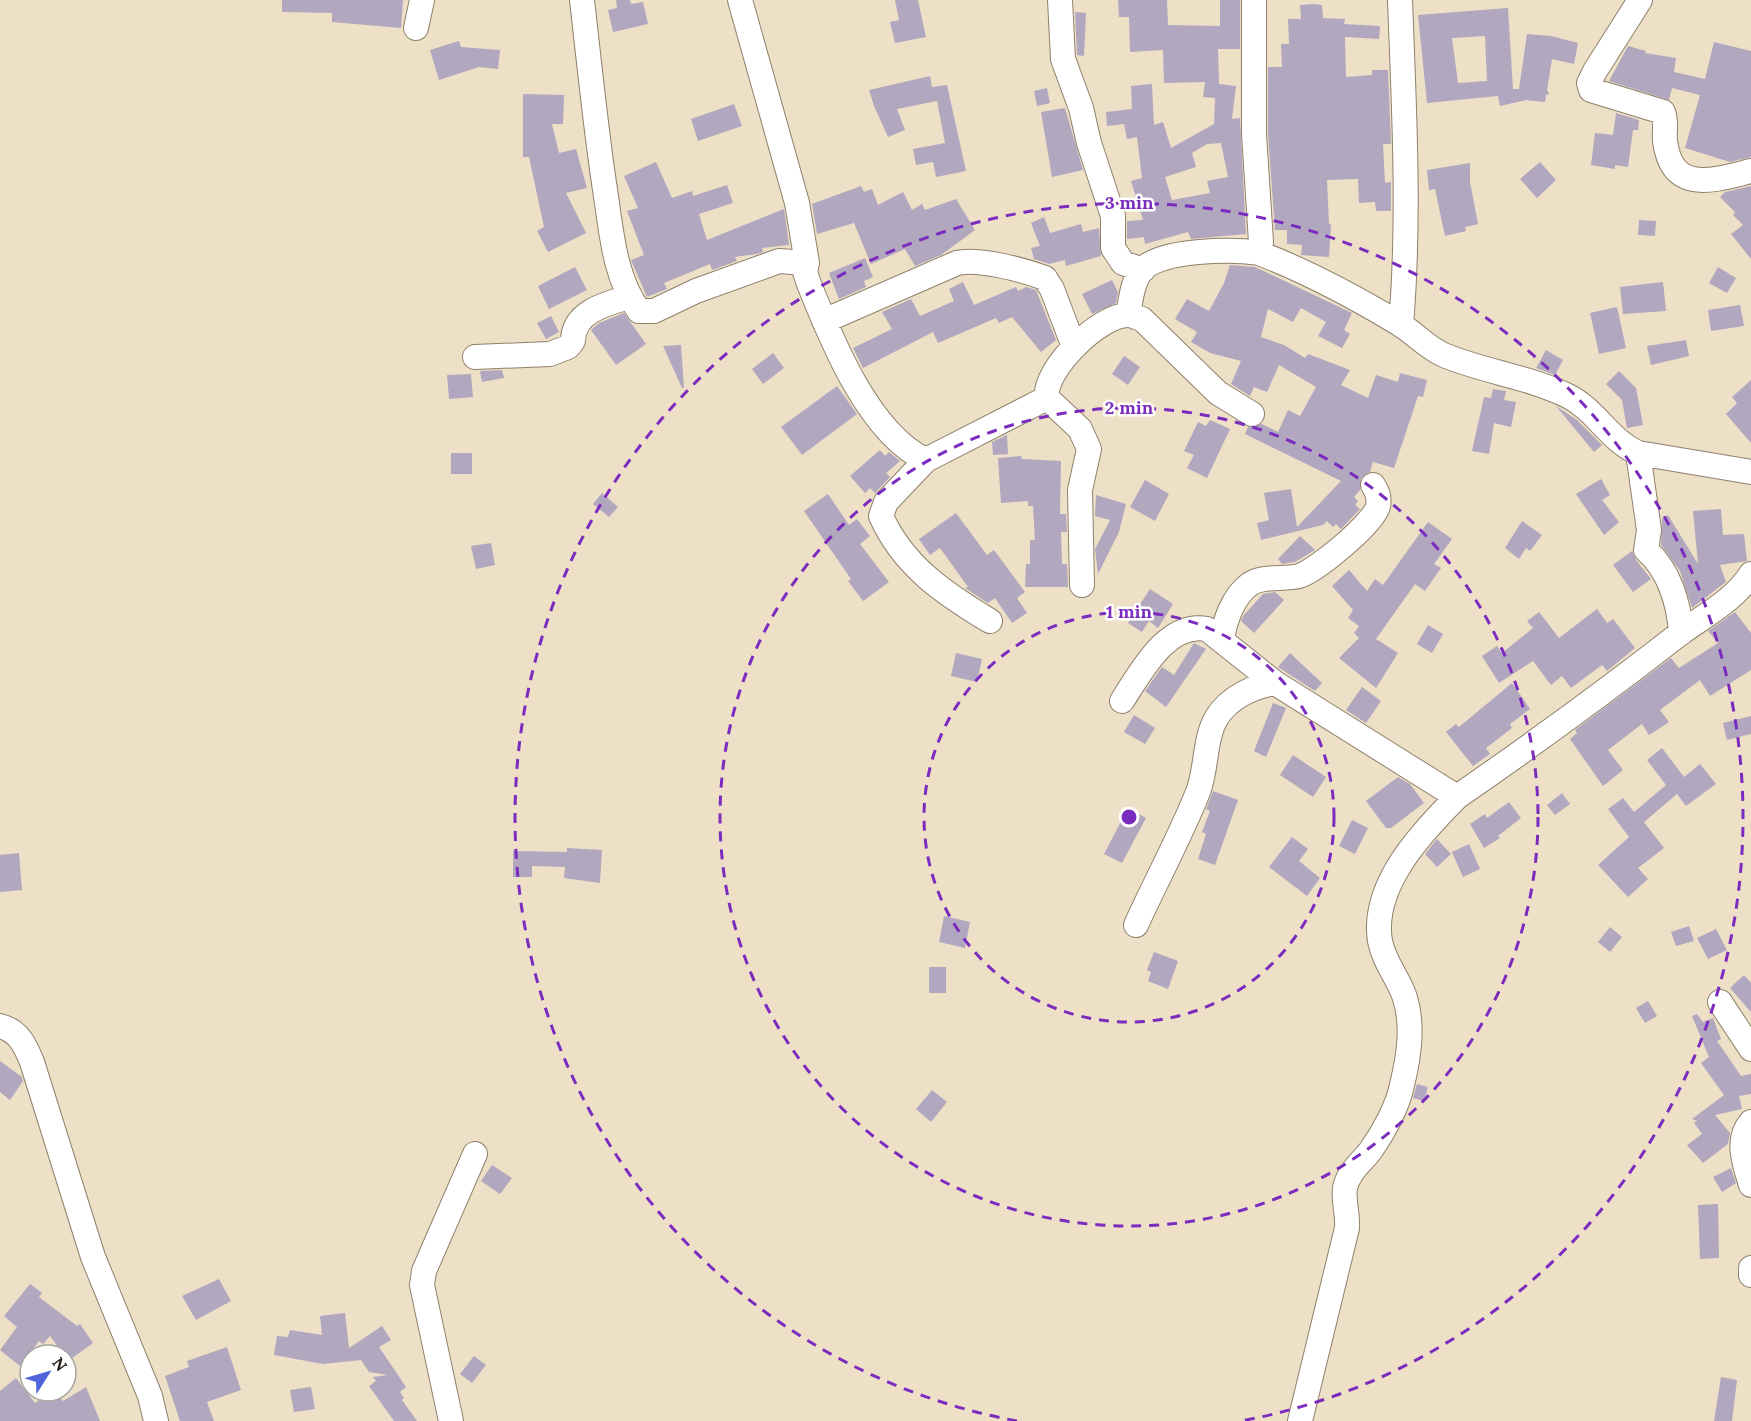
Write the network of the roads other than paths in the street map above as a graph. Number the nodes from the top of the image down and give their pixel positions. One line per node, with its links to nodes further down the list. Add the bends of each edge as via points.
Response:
1 (422, 0): 8 (street)
2 (582, 0): 13 (street, via 614,249)
3 (740, 0): 11 (street, via 797,203)
4 (1060, 0): 12 (street, via 1064,59 1113,216 1113,248 1123,263)
5 (1254, 0): 10 (street)
6 (1401, 0): 16 (street, via 1406,193)
7 (1641, 0): 9 (street, via 1595,71 1590,90 1663,112 1667,150 1674,168 1683,174 1699,181 1716,181)
8 (416, 28)
9 (1751, 171)
10 (1259, 252): 12 (street, via 1195,253 1154,261); 16 (street, via 1297,267)
11 (807, 263): 13 (street, via 778,261 649,312 639,311); 15 (street, via 805,272)
12 (1143, 270): 14 (street, via 1134,284)
13 (629, 297): 18 (street, via 584,315 573,330 573,341 561,350 550,354)
14 (1128, 314): 17 (street, via 1105,323); 20 (street, via 1142,319 1159,333 1218,393)
15 (824, 321): 17 (street, via 969,260 1045,278); 22 (street, via 862,396 896,439 912,454)
16 (1401, 325): 21 (street, via 1447,356 1523,378 1569,397 1587,409 1617,441)
17 (1074, 347): 19 (street, via 1049,381)
18 (476, 357)
19 (1047, 399): 22 (street); 26 (street, via 1080,429 1089,449 1080,490)
20 (1252, 414)
21 (1638, 453): 23 (street); 28 (street, via 1649,530 1646,550 1666,574)
22 (926, 460): 27 (street, via 886,502 881,516 922,575)
23 (1751, 472)
24 (1373, 485): 29 (street, via 1379,497 1378,506 1364,526 1314,569 1248,585 1224,622)
25 (1751, 574): 28 (street, via 1716,610)
26 (1082, 585)
27 (990, 621)
28 (1681, 633): 32 (street, via 1586,707)
29 (1222, 641): 30 (street); 31 (street, via 1207,629 1185,629 1153,655)
30 (1275, 683): 32 (street); 33 (street, via 1250,690 1230,703 1216,719 1199,789)
31 (1122, 701)
32 (1457, 797): 44 (street, via 1403,859 1381,912 1380,940 1387,966 1404,994 1410,1017 1408,1052 1402,1088 1382,1131 1355,1167 1345,1188 1347,1228)
33 (1136, 925)
34 (1720, 1002): 36 (street)
35 (3, 1022): 42 (street, via 23,1041 32,1062 93,1257 150,1396)
36 (1751, 1049)
37 (1751, 1122): 39 (street, via 1743,1133 1742,1149)
38 (475, 1154): 43 (street, via 424,1271 422,1285)
39 (1751, 1185)
40 (1751, 1268): 41 (street)
41 (1751, 1275)
42 (156, 1421)
43 (451, 1421)
44 (1300, 1421)

